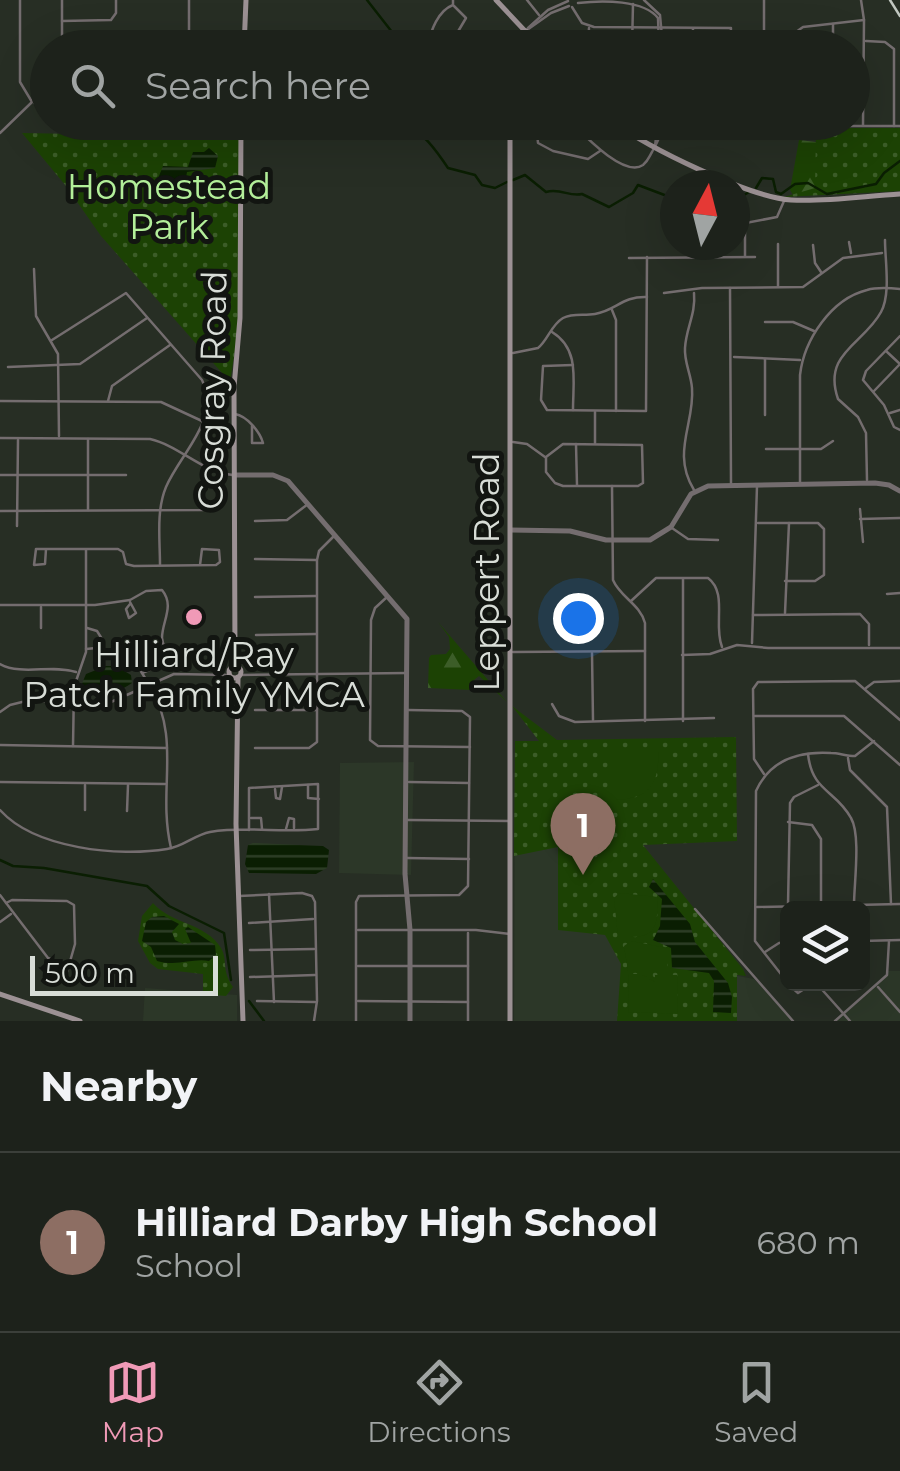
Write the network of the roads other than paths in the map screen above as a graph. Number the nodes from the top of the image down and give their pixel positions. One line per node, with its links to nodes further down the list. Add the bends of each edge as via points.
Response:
1 (20, 0): 40 (street, via 20,82)
2 (62, 0): 18 (street)
3 (116, 0): 18 (street, via 111,20)
4 (190, 0): 25 (street)
5 (246, 0): 26 (main road)
6 (496, 0): 29 (main road)
7 (526, 0): 16 (street)
8 (644, 0): 15 (street)
9 (764, 0): 35 (street)
10 (861, 0): 17 (street)
11 (453, 2): 27 (street); 28 (street, via 466,18)
12 (633, 2): 14 (street); 15 (street); 21 (street)
13 (660, 3): 15 (street)
14 (573, 4): 16 (street); 20 (street); 30 (street)
15 (655, 9): 22 (street)
16 (540, 16): 31 (street)
17 (864, 20): 19 (street); 38 (street)
18 (62, 21): 24 (street)
19 (833, 22): 36 (street); 37 (street)
20 (589, 26): 21 (street); 32 (street)
21 (632, 27): 22 (street)
22 (661, 27): 23 (street)
23 (693, 27): 33 (street); 34 (street)
24 (62, 30)
25 (189, 30)
26 (245, 30)
27 (433, 30)
28 (459, 30)
29 (525, 30)
30 (527, 30)
31 (527, 30)
32 (589, 30)
33 (693, 30)
34 (730, 30)
35 (764, 30)
36 (799, 30)
37 (833, 30)
38 (864, 30)
39 (870, 42): 43 (street, via 894,49)
40 (30, 99)
41 (30, 104): 44 (street)
42 (870, 126): 43 (street)
43 (897, 126)
44 (0, 133)
45 (241, 140): 102 (main road, Cosgray Road)
46 (510, 140): 85 (main road, Leppert Road)
47 (536, 140): 52 (street, via 552,151 591,159)
48 (590, 140): 52 (street)
49 (643, 140): 51 (main road)
50 (660, 140): 51 (street)
51 (654, 147): 52 (street, via 637,167); 54 (main road)
52 (600, 150)
53 (900, 194): 54 (main road)
54 (784, 199): 55 (street, via 777,217)
55 (750, 222)
56 (885, 240): 60 (street)
57 (848, 242): 61 (street)
58 (778, 244): 70 (street)
59 (814, 245): 68 (street)
60 (885, 253): 61 (street); 71 (street)
61 (852, 255): 68 (street)
62 (660, 256): 63 (street)
63 (647, 257): 66 (street); 75 (street)
64 (750, 257): 65 (street)
65 (755, 257)
66 (629, 258)
67 (34, 269): 82 (street, via 36,316)
68 (822, 273): 70 (street, via 808,285)
69 (730, 288): 70 (street); 73 (street); 86 (street)
70 (778, 288)
71 (885, 288): 72 (street); 80 (street, via 849,298); 125 (street, via 882,310 841,356 836,374 838,399 866,432)
72 (900, 288)
73 (693, 290): 74 (street); 130 (street, via 685,345 693,392 685,467)
74 (664, 293)
75 (647, 297): 76 (street); 100 (street, via 646,411)
76 (612, 308): 79 (street, via 566,317); 100 (street)
77 (148, 317): 82 (street, via 123,293); 83 (street); 92 (street, via 80,364)
78 (765, 322): 80 (street)
79 (550, 331): 85 (street, via 538,348); 90 (street, via 569,346)
80 (815, 332): 88 (street)
81 (900, 336): 84 (street)
82 (52, 340): 92 (street)
83 (171, 344): 96 (street, via 112,386); 104 (street, via 208,392)
84 (886, 350): 89 (street); 93 (street, via 864,375)
85 (511, 353): 112 (main road, Leppert Road)
86 (731, 357): 87 (street); 126 (street)
87 (765, 357): 88 (street); 103 (street)
88 (802, 360): 115 (street)
89 (900, 364): 93 (street)
90 (573, 365): 98 (street); 98 (street, via 543,366 540,400 547,410)
91 (8, 367): 92 (street)
92 (58, 367): 94 (street)
93 (873, 392): 101 (street)
94 (58, 401): 95 (street); 96 (street); 109 (street)
95 (0, 402)
96 (108, 402): 104 (street, via 166,403)
97 (900, 410): 101 (street)
98 (573, 412): 99 (street)
99 (595, 412): 100 (street); 114 (street)
100 (616, 412)
101 (889, 413): 106 (street)
102 (234, 414): 105 (street); 123 (main road, Cosgray Road)
103 (765, 415)
104 (204, 422): 117 (street)
105 (252, 426)
106 (898, 430)
107 (0, 438): 108 (street)
108 (18, 438): 109 (street); 122 (street)
109 (58, 438): 110 (street)
110 (88, 438): 117 (street, via 150,439); 119 (street)
111 (832, 441): 115 (street, via 826,448)
112 (511, 442): 118 (street); 146 (main road, Leppert Road)
113 (576, 444): 114 (street); 118 (street, via 556,447); 128 (street)
114 (596, 444): 129 (street, via 642,445 643,483)
115 (800, 449): 116 (street); 124 (street)
116 (766, 450)
117 (185, 454): 123 (street); 135 (street)
118 (546, 457): 128 (street, via 550,478)
119 (88, 474): 120 (street); 122 (street); 134 (street)
120 (126, 474)
121 (0, 475): 122 (street)
122 (17, 475): 138 (street)
123 (234, 475): 132 (street, via 281,477); 185 (main road, Cosgray Road)
124 (800, 484): 125 (street); 127 (street)
125 (868, 484): 131 (street)
126 (731, 485): 127 (street); 130 (street)
127 (757, 485): 143 (street)
128 (577, 486): 129 (street)
129 (612, 486): 148 (street)
130 (695, 491): 145 (street)
131 (900, 492)
132 (309, 503): 141 (street, via 287,520); 147 (street)
133 (213, 507): 135 (street)
134 (88, 510): 135 (street); 138 (street)
135 (160, 510): 155 (street)
136 (860, 510): 139 (street)
137 (0, 511): 138 (street)
138 (17, 511): 144 (street)
139 (860, 518): 140 (street); 150 (street)
140 (900, 518)
141 (255, 521)
142 (789, 523): 143 (street); 158 (street); 158 (street, via 822,526 826,570 815,581)
143 (756, 524): 168 (street)
144 (17, 526)
145 (671, 527): 148 (street, via 650,540); 149 (street, via 688,538)
146 (512, 530): 148 (street); 180 (main road, Leppert Road)
147 (335, 534): 154 (street); 162 (street)
148 (612, 540): 164 (street, via 613,580)
149 (718, 540)
150 (863, 542)
151 (46, 549): 152 (street)
152 (86, 549): 155 (street, via 118,549 126,564); 167 (street)
153 (255, 559): 154 (street)
154 (317, 560): 161 (street)
155 (160, 565): 156 (street)
156 (200, 565): 156 (street, via 219,564 219,550 202,548)
157 (682, 578): 164 (street, via 656,578); 175 (street, via 712,580); 182 (street)
158 (786, 581): 169 (street)
159 (900, 593): 160 (street)
160 (886, 594)
161 (317, 596): 163 (street); 172 (street)
162 (388, 596): 187 (street, via 372,615); 188 (street, via 407,619)
163 (255, 597)
164 (631, 602): 179 (street, via 644,617)
165 (0, 605): 166 (street)
166 (41, 605): 167 (street); 170 (street)
167 (86, 605): 171 (street); 190 (street, via 130,602 162,590 166,662)
168 (752, 614): 169 (street); 174 (street)
169 (785, 615): 176 (street, via 864,616)
170 (41, 628)
171 (86, 628): 178 (street); 178 (street, via 102,640)
172 (318, 634): 173 (street); 186 (street)
173 (256, 635)
174 (751, 646): 175 (street); 176 (street)
175 (722, 648): 182 (street)
176 (869, 648): 177 (street)
177 (900, 648)
178 (86, 649): 189 (street)
179 (645, 651): 181 (street); 203 (street)
180 (512, 652): 181 (street); 234 (main road, Leppert Road)
181 (592, 652): 205 (street)
182 (682, 655): 204 (street)
183 (0, 664): 189 (street)
184 (137, 664): 190 (street)
185 (235, 672): 186 (street); 192 (street, via 174,674); 240 (main road, Cosgray Road)
186 (318, 672): 187 (street); 197 (street)
187 (370, 672): 188 (street); 209 (street, via 372,743)
188 (408, 672): 198 (street)
189 (78, 673): 194 (street)
190 (142, 673): 192 (street)
191 (900, 681): 193 (street)
192 (149, 684): 194 (street, via 111,702); 211 (street, via 163,708)
193 (866, 688): 200 (street, via 855,681 756,684); 202 (street)
194 (74, 702): 199 (street, via 21,702); 208 (street)
195 (552, 704): 205 (street, via 566,720)
196 (255, 710): 197 (street)
197 (318, 710): 212 (street, via 316,745)
198 (408, 710): 209 (street); 210 (street, via 468,714)
199 (0, 712)
200 (753, 716): 206 (street, via 844,716); 216 (street, via 754,759)
201 (714, 718): 204 (street)
202 (900, 720)
203 (645, 721): 204 (street); 205 (street)
204 (684, 721)
205 (592, 722)
206 (874, 741): 214 (street); 215 (street)
207 (0, 745): 208 (street)
208 (73, 746): 211 (street)
209 (407, 746): 210 (street); 218 (street)
210 (470, 747): 219 (street)
211 (167, 748): 223 (street)
212 (255, 748)
213 (808, 754): 214 (street); 216 (street, via 788,757); 224 (street)
214 (848, 757): 252 (street, via 850,770 887,807)
215 (900, 765)
216 (766, 776): 256 (street, via 755,801)
217 (0, 782): 220 (street)
218 (407, 782): 219 (street); 232 (street)
219 (469, 782): 233 (street)
220 (86, 783): 222 (street); 229 (street)
221 (308, 783): 225 (street); 227 (street, via 318,784); 227 (street, via 308,798)
222 (128, 784): 223 (street); 230 (street)
223 (166, 784): 241 (street)
224 (818, 785): 235 (street, via 794,797); 250 (street, via 852,818)
225 (282, 787): 226 (street); 226 (street, via 280,799)
226 (275, 788): 231 (street, via 249,788)
227 (319, 799): 239 (street, via 319,826)
228 (0, 810): 241 (street, via 78,848)
229 (85, 810)
230 (127, 811)
231 (249, 818): 236 (street); 237 (street, via 261,818)
232 (406, 820): 233 (street); 242 (street)
233 (469, 820): 234 (street); 243 (street)
234 (510, 821): 266 (main road, Leppert Road)
235 (788, 822): 248 (street); 249 (street, via 812,826 821,840)
236 (249, 830): 237 (street); 240 (street)
237 (262, 830): 238 (street)
238 (286, 830): 239 (street); 239 (street, via 293,818)
239 (294, 830)
240 (236, 831): 241 (street, via 208,832); 247 (main road, Cosgray Road)
241 (171, 849)
242 (406, 858): 243 (street); 245 (street)
243 (469, 859): 245 (street, via 466,892)
244 (269, 894): 247 (street); 259 (street, via 312,896); 262 (street)
245 (406, 894): 263 (street, via 359,896); 264 (street)
246 (0, 895): 251 (street)
247 (237, 896): 296 (main road, Cosgray Road)
248 (788, 901)
249 (821, 901)
250 (854, 901)
251 (6, 903): 258 (street); 275 (street, via 74,905)
252 (890, 904): 253 (street); 254 (street)
253 (900, 904)
254 (870, 905)
255 (780, 906): 256 (street)
256 (754, 907): 274 (street, via 755,941)
257 (695, 910): 302 (street)
258 (13, 912): 260 (street); 275 (street, via 48,958)
259 (315, 918): 262 (street); 271 (street)
260 (0, 922)
261 (248, 922): 262 (street)
262 (271, 922): 273 (street)
263 (356, 930): 264 (street); 276 (street)
264 (410, 930): 265 (street); 277 (street)
265 (468, 930): 266 (street); 278 (street)
266 (510, 934): 301 (main road, Leppert Road)
267 (900, 940): 269 (street)
268 (870, 941): 269 (street)
269 (889, 941): 284 (street, via 888,975)
270 (780, 943): 274 (street)
271 (315, 949): 273 (street); 281 (street)
272 (250, 950): 273 (street)
273 (272, 950): 282 (street)
274 (764, 953): 280 (street)
275 (68, 966): 279 (street)
276 (356, 966): 277 (street); 288 (street)
277 (410, 966): 278 (street); 291 (street)
278 (468, 966): 292 (street)
279 (66, 972)
280 (780, 973)
281 (316, 975): 282 (street); 290 (street)
282 (273, 976): 283 (street); 289 (street)
283 (250, 977)
284 (876, 985): 293 (street); 294 (street)
285 (821, 991): 294 (street)
286 (0, 994): 295 (main road)
287 (257, 1001): 289 (street)
288 (356, 1001): 291 (street); 298 (street)
289 (274, 1002): 290 (street)
290 (317, 1002): 297 (street)
291 (410, 1002): 292 (street); 299 (street)
292 (468, 1002): 300 (street)
293 (900, 1012)
294 (844, 1014): 303 (street); 304 (street)
295 (80, 1021)
296 (240, 1021)
297 (314, 1021)
298 (356, 1021)
299 (410, 1021)
300 (468, 1021)
301 (510, 1021)
302 (793, 1021)
303 (835, 1021)
304 (850, 1021)

